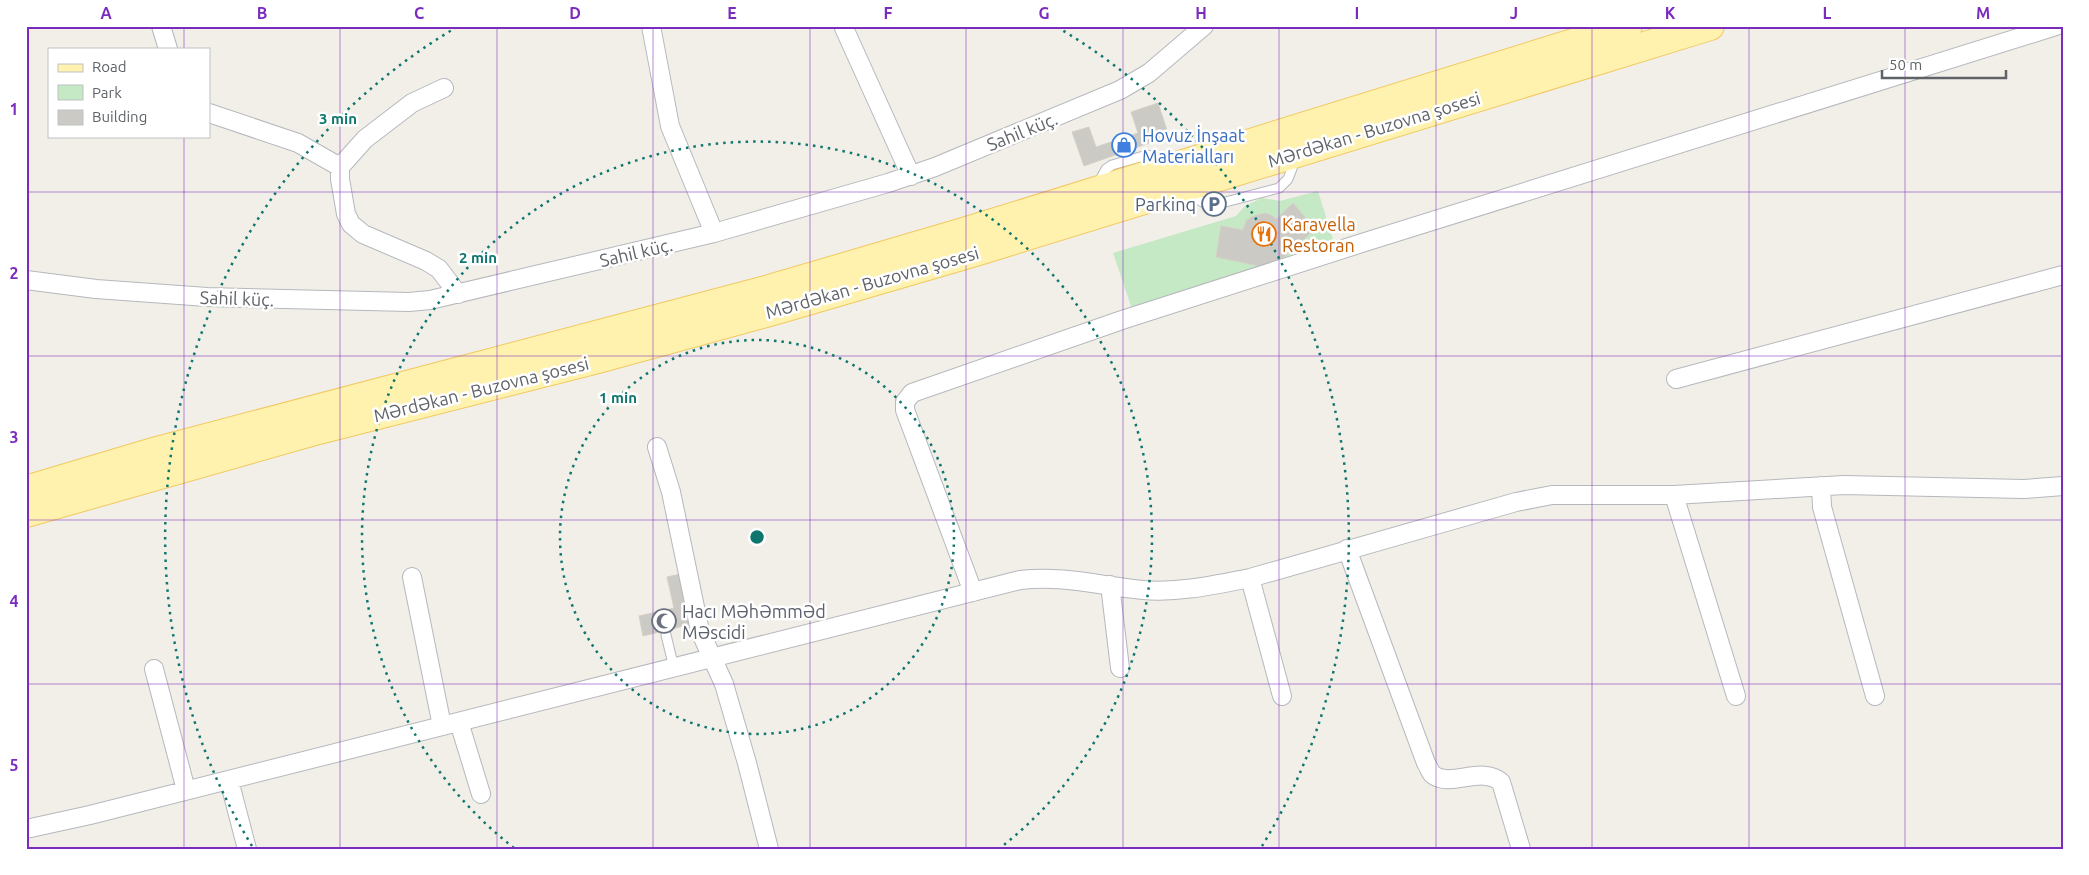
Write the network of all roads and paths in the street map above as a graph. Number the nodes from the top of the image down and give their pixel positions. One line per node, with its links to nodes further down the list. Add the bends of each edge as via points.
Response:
1 (161, 26): 8 (street)
2 (651, 26): 14 (street, via 670,126)
3 (1204, 26): 12 (street, Sahil küç., via 1149,73 1120,90)
4 (1628, 26): 13 (main road, Mərdəkan - Buzovna şosesi)
5 (1710, 26): 13 (main road, Mərdəkan - Buzovna şosesi, via 1297,153)
6 (2056, 26): 29 (street, via 1262,275 912,393 905,402 905,410)
7 (844, 28): 12 (street)
8 (168, 48)
9 (444, 88): 11 (street, via 395,115 365,139)
10 (210, 114): 11 (street, via 298,143)
11 (340, 167): 17 (street, via 344,206 351,224 363,234 426,261 438,269)
12 (910, 176): 14 (street, Sahil küç.)
13 (1173, 179): 22 (main road, Mərdəkan - Buzovna şosesi, via 1095,192 766,290 157,451); 24 (main road, Mərdəkan - Buzovna şosesi, via 966,255 764,314 598,360 310,432)
14 (714, 233): 17 (street, Sahil küç.)
15 (2063, 275): 18 (street)
16 (26, 280): 17 (street, Sahil küç., via 207,297 409,302)
17 (458, 294)
18 (1676, 379)
19 (657, 447): 31 (street, via 700,631)
20 (1821, 486): 21 (street, via 1867,484 2024,490); 23 (street); 37 (street, via 1822,507)
21 (2063, 486)
22 (26, 490)
23 (1674, 495): 25 (street, via 1537,497); 36 (street)
24 (26, 513)
25 (1347, 549): 27 (street); 46 (street, via 1432,774 1441,778 1494,776 1502,782)
26 (412, 577): 39 (street)
27 (1250, 578): 28 (street, via 1166,591); 35 (street)
28 (1110, 585): 29 (street, via 1038,578); 33 (street)
29 (973, 592): 31 (street)
30 (666, 635): 32 (lane)
31 (712, 658): 32 (street); 45 (street, via 728,695)
32 (674, 668): 38 (street)
33 (1120, 668)
34 (154, 670): 41 (street)
35 (1282, 696)
36 (1736, 696)
37 (1875, 696)
38 (459, 722): 39 (street); 42 (street)
39 (442, 726): 40 (street)
40 (229, 780): 41 (street); 44 (street)
41 (186, 790): 43 (street, via 90,816)
42 (481, 794)
43 (26, 829)
44 (247, 849)
45 (768, 849)
46 (1521, 849)

